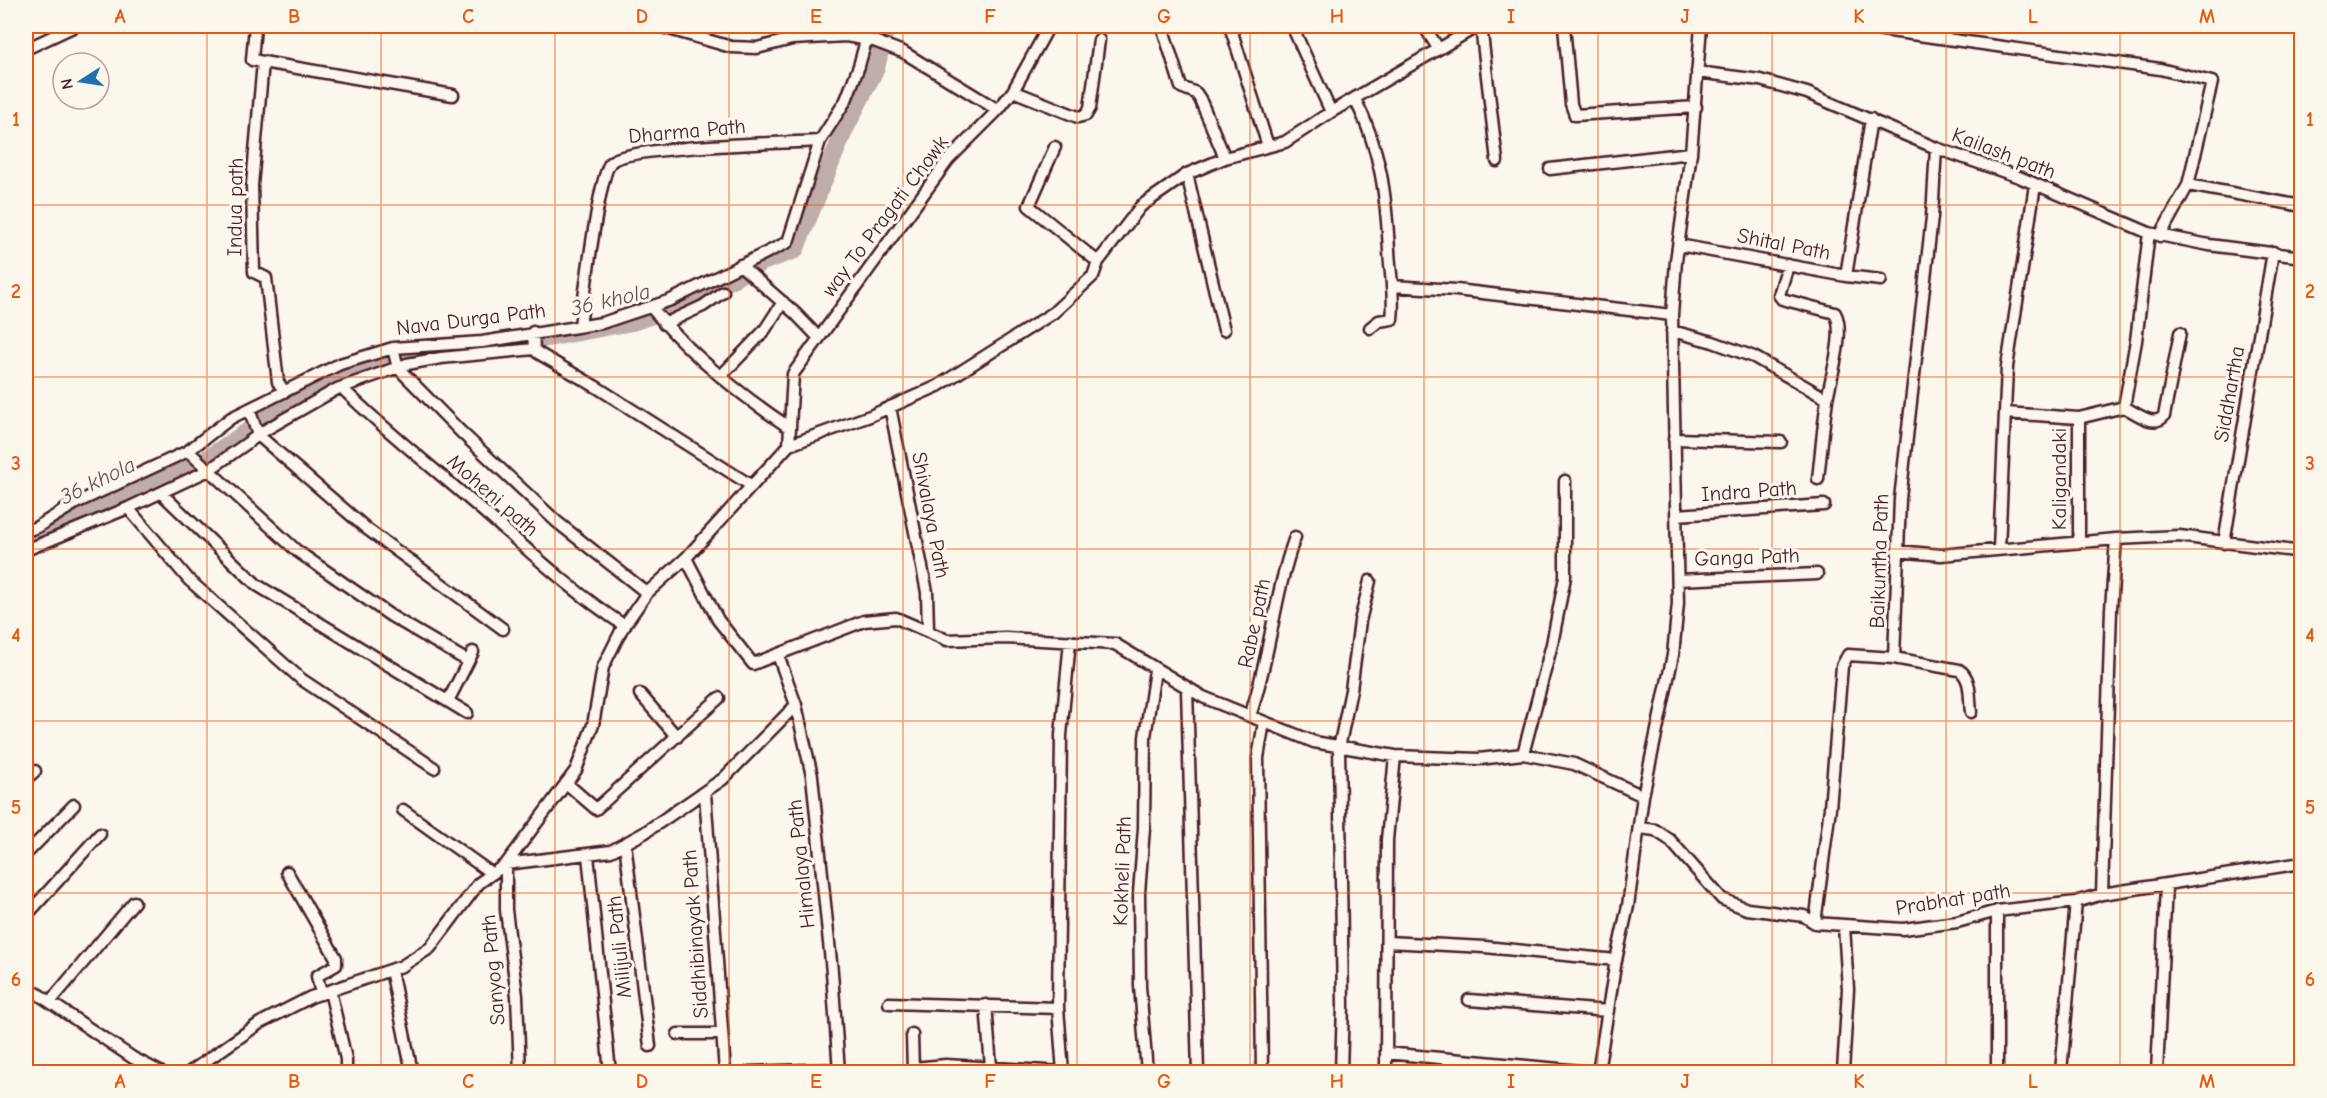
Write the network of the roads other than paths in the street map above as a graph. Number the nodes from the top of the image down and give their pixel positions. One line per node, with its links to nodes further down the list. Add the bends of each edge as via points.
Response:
1 (75, 26): 17 (street)
2 (255, 26): 18 (street, Indua path, via 252,60)
3 (659, 26): 15 (street, via 731,47 757,48 792,39 846,36)
4 (870, 26): 15 (street, Nava Durga Path)
5 (1049, 26): 20 (street, way To Pragati Chowk)
6 (1162, 26): 32 (street, via 1181,87 1200,99)
7 (1230, 26): 29 (street)
8 (1292, 26): 25 (street)
9 (1424, 26): 16 (street)
10 (1480, 26): 16 (street); 33 (street)
11 (1564, 26): 23 (street, via 1575,115)
12 (1701, 26): 19 (street)
13 (1854, 26): 37 (street, via 2160,69 2212,82)
14 (1099, 40): 20 (street, via 1086,115 1078,117)
15 (865, 41): 24 (street, via 903,52); 27 (street, Nava Durga Path, via 846,100)
16 (1438, 48): 22 (street)
17 (26, 49)
18 (263, 62): 21 (street); 66 (street, Indua path, via 252,185 254,272 266,278 278,382)
19 (1697, 72): 23 (street); 26 (street, Kailash path, via 1760,80)
20 (1013, 91): 24 (street, way To Pragati Chowk)
21 (453, 95)
22 (1355, 99): 25 (street); 48 (street, via 1384,183)
23 (1696, 107): 31 (street)
24 (998, 110): 60 (street, way To Pragati Chowk, via 948,160)
25 (1331, 112): 29 (street, via 1285,142)
26 (1871, 118): 30 (street, Kailash path); 46 (street)
27 (820, 141): 44 (street, Nava Durga Path, via 788,242); 53 (street, Dharma Path, via 623,155 610,163 598,211)
28 (1055, 147): 43 (street, via 1029,206)
29 (1268, 147): 32 (street)
30 (1936, 148): 36 (street, Kailash path); 94 (street, Baikuntha Path)
31 (1691, 153): 34 (street); 40 (street)
32 (1225, 158): 35 (street)
33 (1497, 161)
34 (1550, 168)
35 (1187, 174): 43 (street, via 1141,206); 56 (street)
36 (2035, 185): 39 (street, Kailash path); 71 (street, via 2007,367)
37 (2188, 185): 38 (street); 39 (street)
38 (2301, 206)
39 (2154, 235): 41 (street, Kailash path); 69 (street)
40 (1679, 245): 45 (street, Shital Path); 52 (street)
41 (2273, 252): 42 (street, Kailash path); 91 (street, Siddhartha)
42 (2301, 257)
43 (1098, 262): 68 (street, via 1093,276 1053,313 938,386)
44 (740, 265): 50 (street); 51 (street, Nava Durga Path)
45 (1788, 265): 46 (street, Shital Path); 67 (street, via 1779,295 1782,300 1835,313 1837,317 1838,341)
46 (1846, 276): 47 (street, Shital Path)
47 (1881, 280)
48 (1392, 286): 52 (street); 55 (street, via 1392,319 1379,321)
49 (723, 292): 54 (street)
50 (783, 302): 60 (street); 64 (street, via 764,331)
51 (651, 307): 53 (street, Nava Durga Path, via 602,323); 54 (street)
52 (1672, 315): 57 (street)
53 (580, 324): 58 (street, Nava Durga Path)
54 (664, 324): 64 (street)
55 (1370, 328)
56 (1224, 330)
57 (1672, 331): 67 (street, via 1754,357); 75 (street)
58 (533, 332): 61 (street, Nava Durga Path, via 482,342); 62 (street)
59 (2180, 333): 69 (street, via 2164,416 2154,422)
60 (819, 338): 73 (street, way To Pragati Chowk, via 793,374)
61 (393, 348): 63 (street); 66 (street, Nava Durga Path, via 340,364)
62 (534, 349): 63 (street, via 441,358); 82 (street)
63 (398, 368): 65 (street); 100 (street, via 557,522)
64 (721, 376): 73 (street)
65 (342, 388): 74 (street); 101 (street, Moheni path, via 378,424 554,574)
66 (284, 391): 70 (street, Nava Durga Path)
67 (1827, 399): 80 (street)
68 (890, 407): 77 (street); 103 (street, Shivalaya Path, via 927,592)
69 (2124, 407): 72 (street)
70 (249, 409): 74 (street); 78 (street, Nava Durga Path)
71 (2005, 413): 72 (street, Kaligandaki); 92 (street)
72 (2079, 418): 90 (street, Kaligandaki)
73 (790, 428): 77 (street, way To Pragati Chowk)
74 (258, 435): 79 (street); 102 (street, via 367,530)
75 (1674, 439): 76 (street); 86 (street)
76 (1781, 442)
77 (789, 445): 82 (street)
78 (188, 451): 79 (street); 87 (street, Nava Durga Path)
79 (210, 470): 83 (street); 111 (street, via 297,551 391,616 469,656)
80 (1818, 479)
81 (1565, 481): 119 (street, via 1565,577)
82 (752, 486): 96 (street)
83 (161, 493): 85 (street); 111 (street, via 257,585)
84 (1824, 505): 86 (street, Indra Path)
85 (128, 508): 93 (street); 121 (street, via 189,580 301,679)
86 (1677, 515): 98 (street)
87 (26, 531)
88 (1295, 537): 115 (street, Rabe path, via 1287,558 1261,685)
89 (2116, 539): 90 (street); 91 (street, via 2179,536); 139 (street)
90 (2079, 542): 92 (street)
91 (2224, 543): 95 (street)
92 (1999, 549): 94 (street, via 1941,555)
93 (26, 550)
94 (1897, 551): 106 (street, Baikuntha Path)
95 (2301, 552)
96 (686, 558): 100 (street); 105 (street, via 718,620 753,664)
97 (1817, 574): 98 (street, Ganga Path)
98 (1678, 580): 126 (street, via 1673,655)
99 (1370, 581): 118 (street)
100 (647, 593): 101 (street)
101 (625, 626): 124 (street, via 603,667 593,725 576,770)
102 (503, 629)
103 (928, 631): 104 (street, via 947,640); 105 (street, via 896,618 864,621)
104 (1070, 641): 107 (street, via 1115,644); 155 (street, via 1061,735)
105 (778, 655): 112 (street, Himalaya Path)
106 (1894, 658): 113 (street, via 1964,673); 144 (street, Baikuntha Path, via 1848,655 1842,666)
107 (1155, 670): 108 (street); 176 (street, Kokheli Path, via 1145,737 1139,894 1140,986)
108 (1187, 689): 115 (street); 177 (street)
109 (640, 694): 117 (street)
110 (719, 698): 117 (street)
111 (447, 701): 114 (street)
112 (796, 705): 125 (street); 165 (street, Himalaya Path, via 812,776)
113 (1971, 712)
114 (467, 713)
115 (1250, 716): 116 (street)
116 (1264, 722): 118 (street); 178 (street, via 1258,758)
117 (677, 736): 124 (street, via 596,810)
118 (1339, 748): 120 (street); 179 (street)
119 (1523, 754): 120 (street, via 1479,759); 126 (street, via 1574,764)
120 (1395, 756): 146 (street, via 1387,840)
121 (434, 768)
122 (35, 771): 123 (street)
123 (26, 779)
124 (566, 783): 135 (street)
125 (705, 793): 131 (street); 157 (street, Siddhibinayak Path)
126 (1644, 796): 129 (street)
127 (75, 805): 132 (street)
128 (403, 810): 137 (street)
129 (1640, 828): 144 (street, Prabhat path, via 1655,830 1670,840 1722,898 1748,909 1804,916); 147 (street)
130 (100, 834): 143 (street)
131 (625, 843): 133 (street, via 611,851); 160 (street, Milijuli Path)
132 (26, 854)
133 (588, 855): 135 (street); 172 (street)
134 (2301, 862): 138 (street, Prabhat path)
135 (506, 864): 137 (street); 171 (street, Sanyog Path, via 506,910 517,996)
136 (287, 872): 150 (street, via 336,958 336,965 317,976)
137 (491, 873): 148 (street, via 430,948)
138 (2166, 885): 139 (street, Prabhat path); 186 (street)
139 (2102, 894): 141 (street, Prabhat path)
140 (135, 902): 152 (street)
141 (2076, 902): 142 (street, Prabhat path); 185 (street)
142 (1996, 911): 145 (street, Prabhat path, via 1957,922 1903,929); 184 (street)
143 (26, 916)
144 (1815, 923): 145 (street, Prabhat path)
145 (1844, 926): 183 (street, via 1848,989)
146 (1387, 942): 147 (street); 161 (street)
147 (1616, 960): 156 (street)
148 (392, 970): 150 (street); 170 (street)
149 (26, 986): 152 (street)
150 (325, 993): 168 (street, via 260,1023); 169 (street, via 346,1059)
151 (1468, 1000): 156 (street)
152 (50, 1002): 167 (street)
153 (889, 1003): 154 (street)
154 (986, 1005): 155 (street); 162 (street)
155 (1058, 1008): 175 (street)
156 (1608, 1011): 182 (street)
157 (722, 1034): 158 (street); 173 (street, Siddhibinayak Path)
158 (678, 1035)
159 (912, 1035): 164 (street)
160 (650, 1046)
161 (1386, 1053): 180 (street); 181 (street)
162 (991, 1067): 163 (street); 166 (street)
163 (947, 1069): 164 (street)
164 (913, 1070)
165 (839, 1071): 174 (street)
166 (1005, 1071): 175 (street)
167 (160, 1072)
168 (190, 1072)
169 (346, 1072)
170 (412, 1072)
171 (520, 1072)
172 (610, 1072)
173 (725, 1072)
174 (749, 1072)
175 (1063, 1072)
176 (1147, 1072)
177 (1198, 1072)
178 (1262, 1072)
179 (1341, 1072)
180 (1386, 1072)
181 (1591, 1072)
182 (1598, 1072)
183 (1843, 1072)
184 (1997, 1072)
185 (2061, 1072)
186 (2157, 1072)

